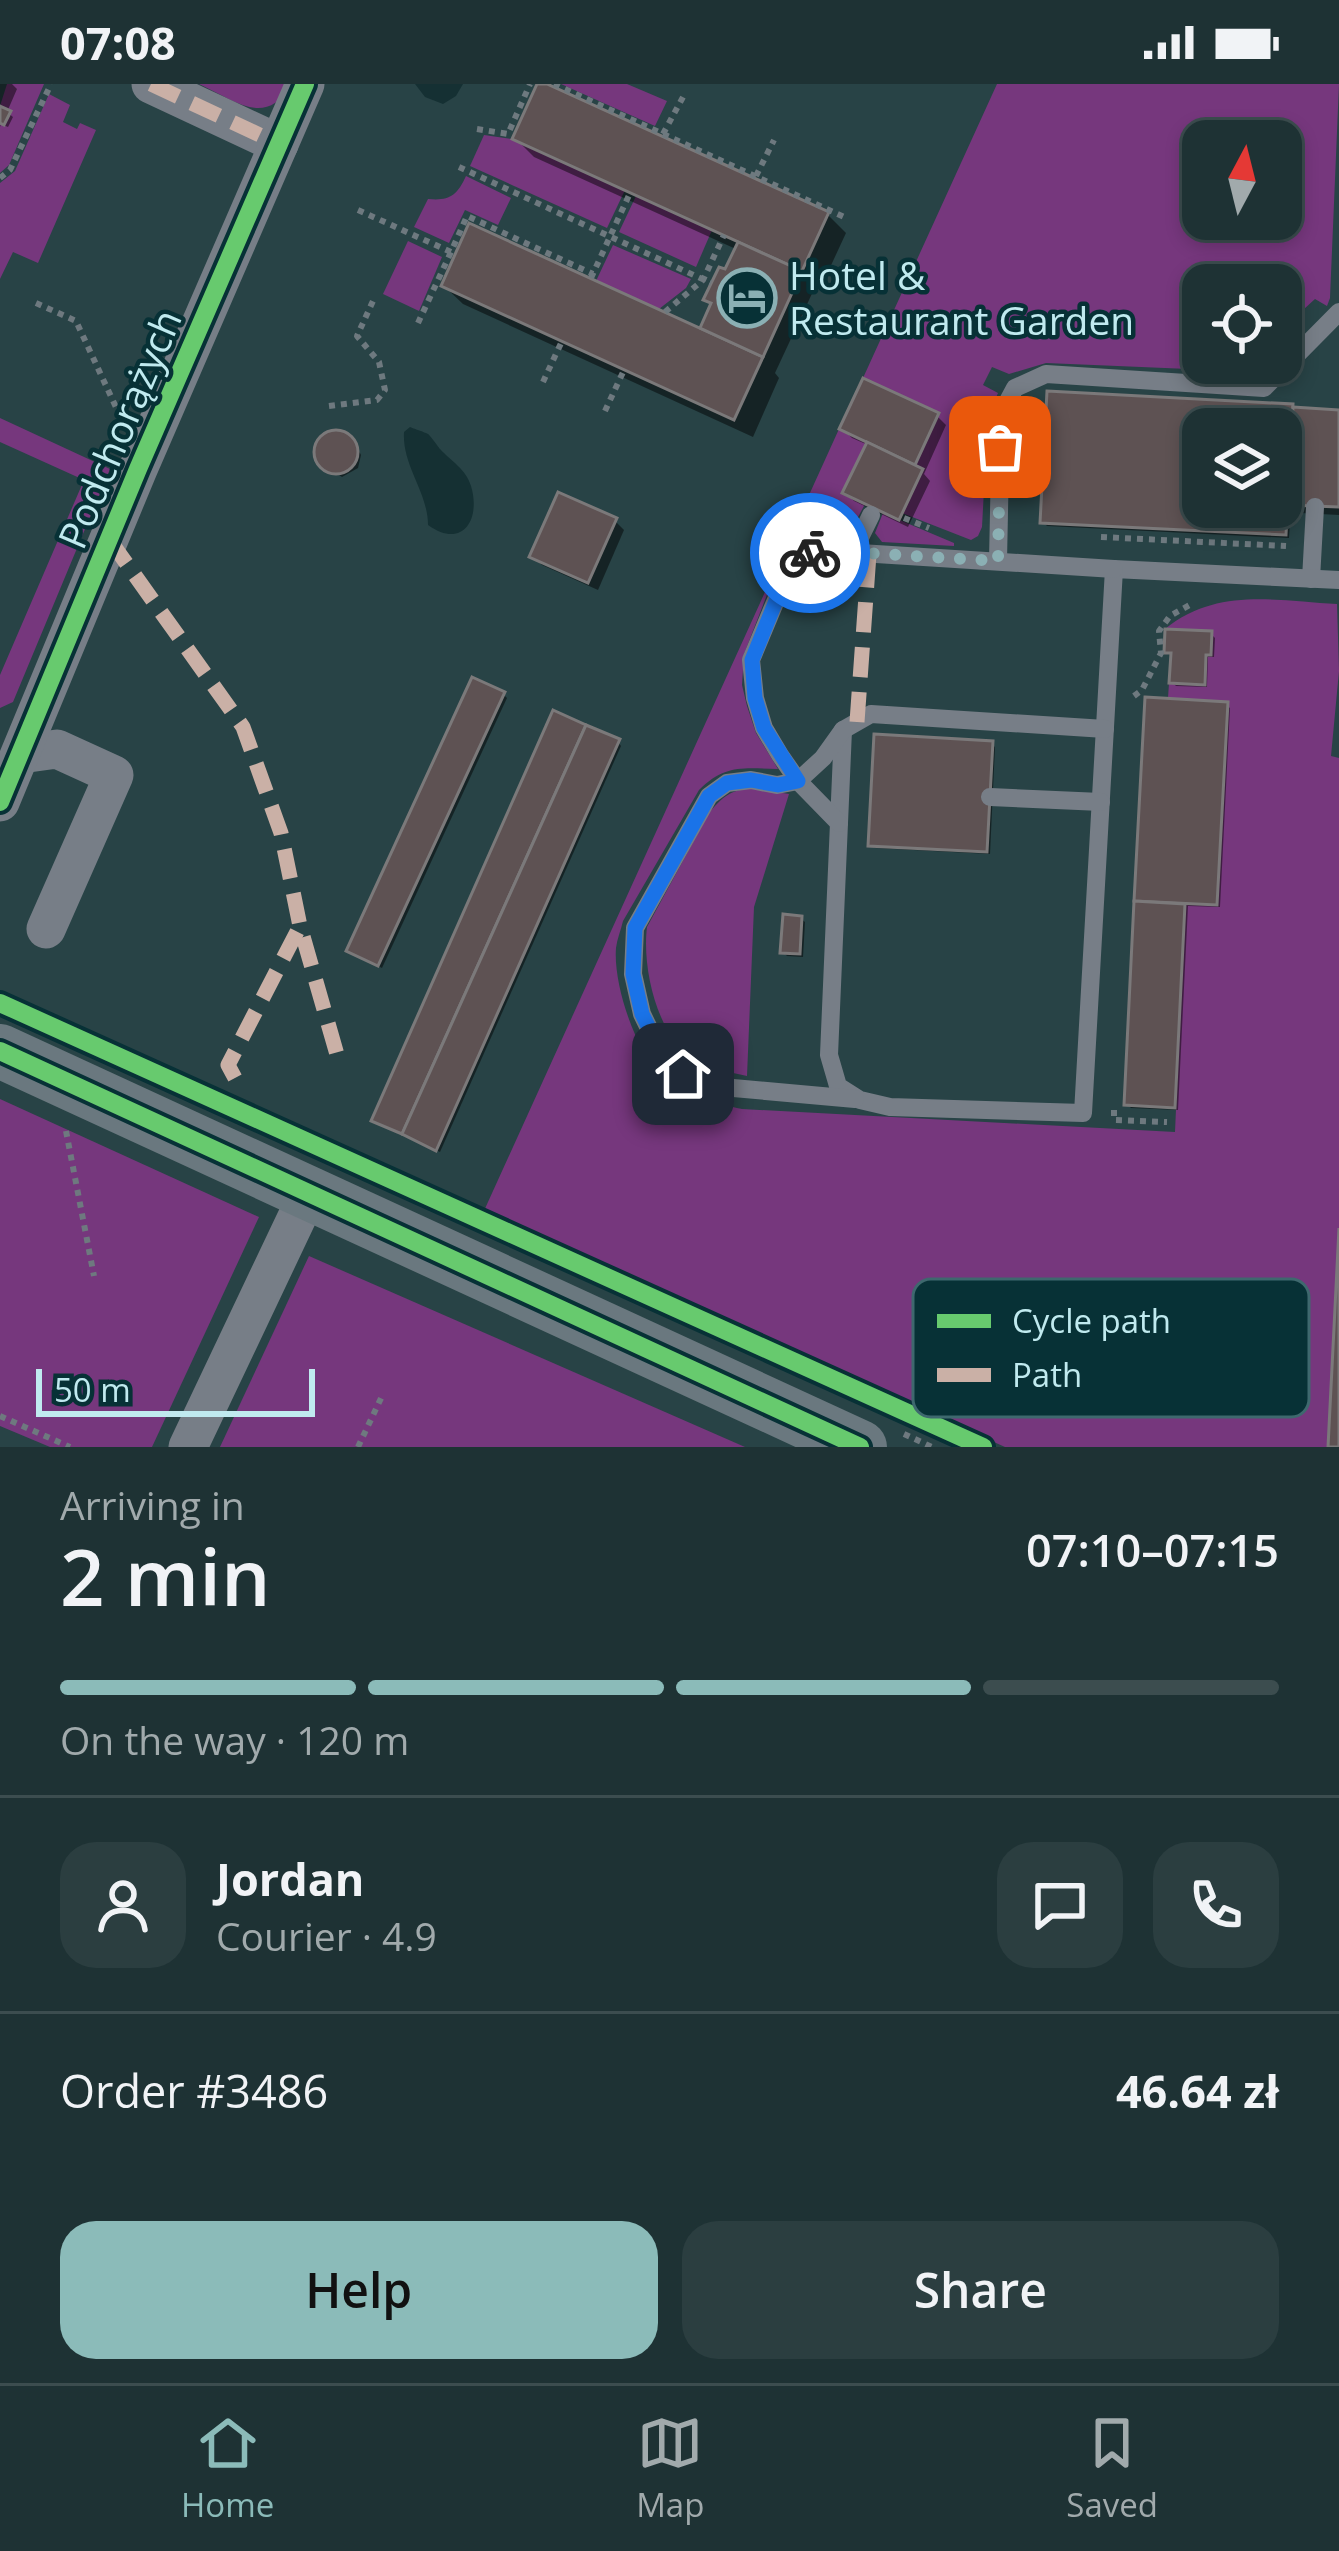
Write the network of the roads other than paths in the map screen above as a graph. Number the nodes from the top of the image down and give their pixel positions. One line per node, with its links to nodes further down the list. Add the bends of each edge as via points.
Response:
1 (151, 84): 3 (street)
2 (305, 84): 3 (street, Podchorążych)
3 (279, 143): 14 (street, Podchorążych)
4 (1339, 312): 8 (lane, via 1264,388 1046,374 1015,388 1001,413)
5 (1315, 507): 10 (lane)
6 (871, 515): 7 (lane)
7 (853, 552): 8 (lane); 15 (lane, via 814,550 789,569 752,660 764,728)
8 (998, 561): 9 (lane)
9 (1114, 569): 10 (lane); 12 (lane)
10 (1311, 579): 11 (lane)
11 (1339, 580)
12 (1105, 729): 13 (lane, via 871,715); 18 (lane)
13 (843, 730): 15 (lane); 19 (lane)
14 (11, 750): 17 (street, Podchorążych); 20 (street, via 57,749 114,775)
15 (798, 781): 19 (lane); 22 (lane, via 727,783 709,796 635,928 633,974 659,1048 683,1074 722,1087)
16 (990, 797): 18 (lane)
17 (0, 802)
18 (1101, 802): 22 (lane, via 1083,1113)
19 (839, 823): 22 (lane, via 829,1055 838,1086)
20 (46, 929)
21 (0, 1051): 23 (street)
22 (860, 1100)
23 (309, 1192): 24 (street); 25 (street)
24 (830, 1441)
25 (188, 1447)

